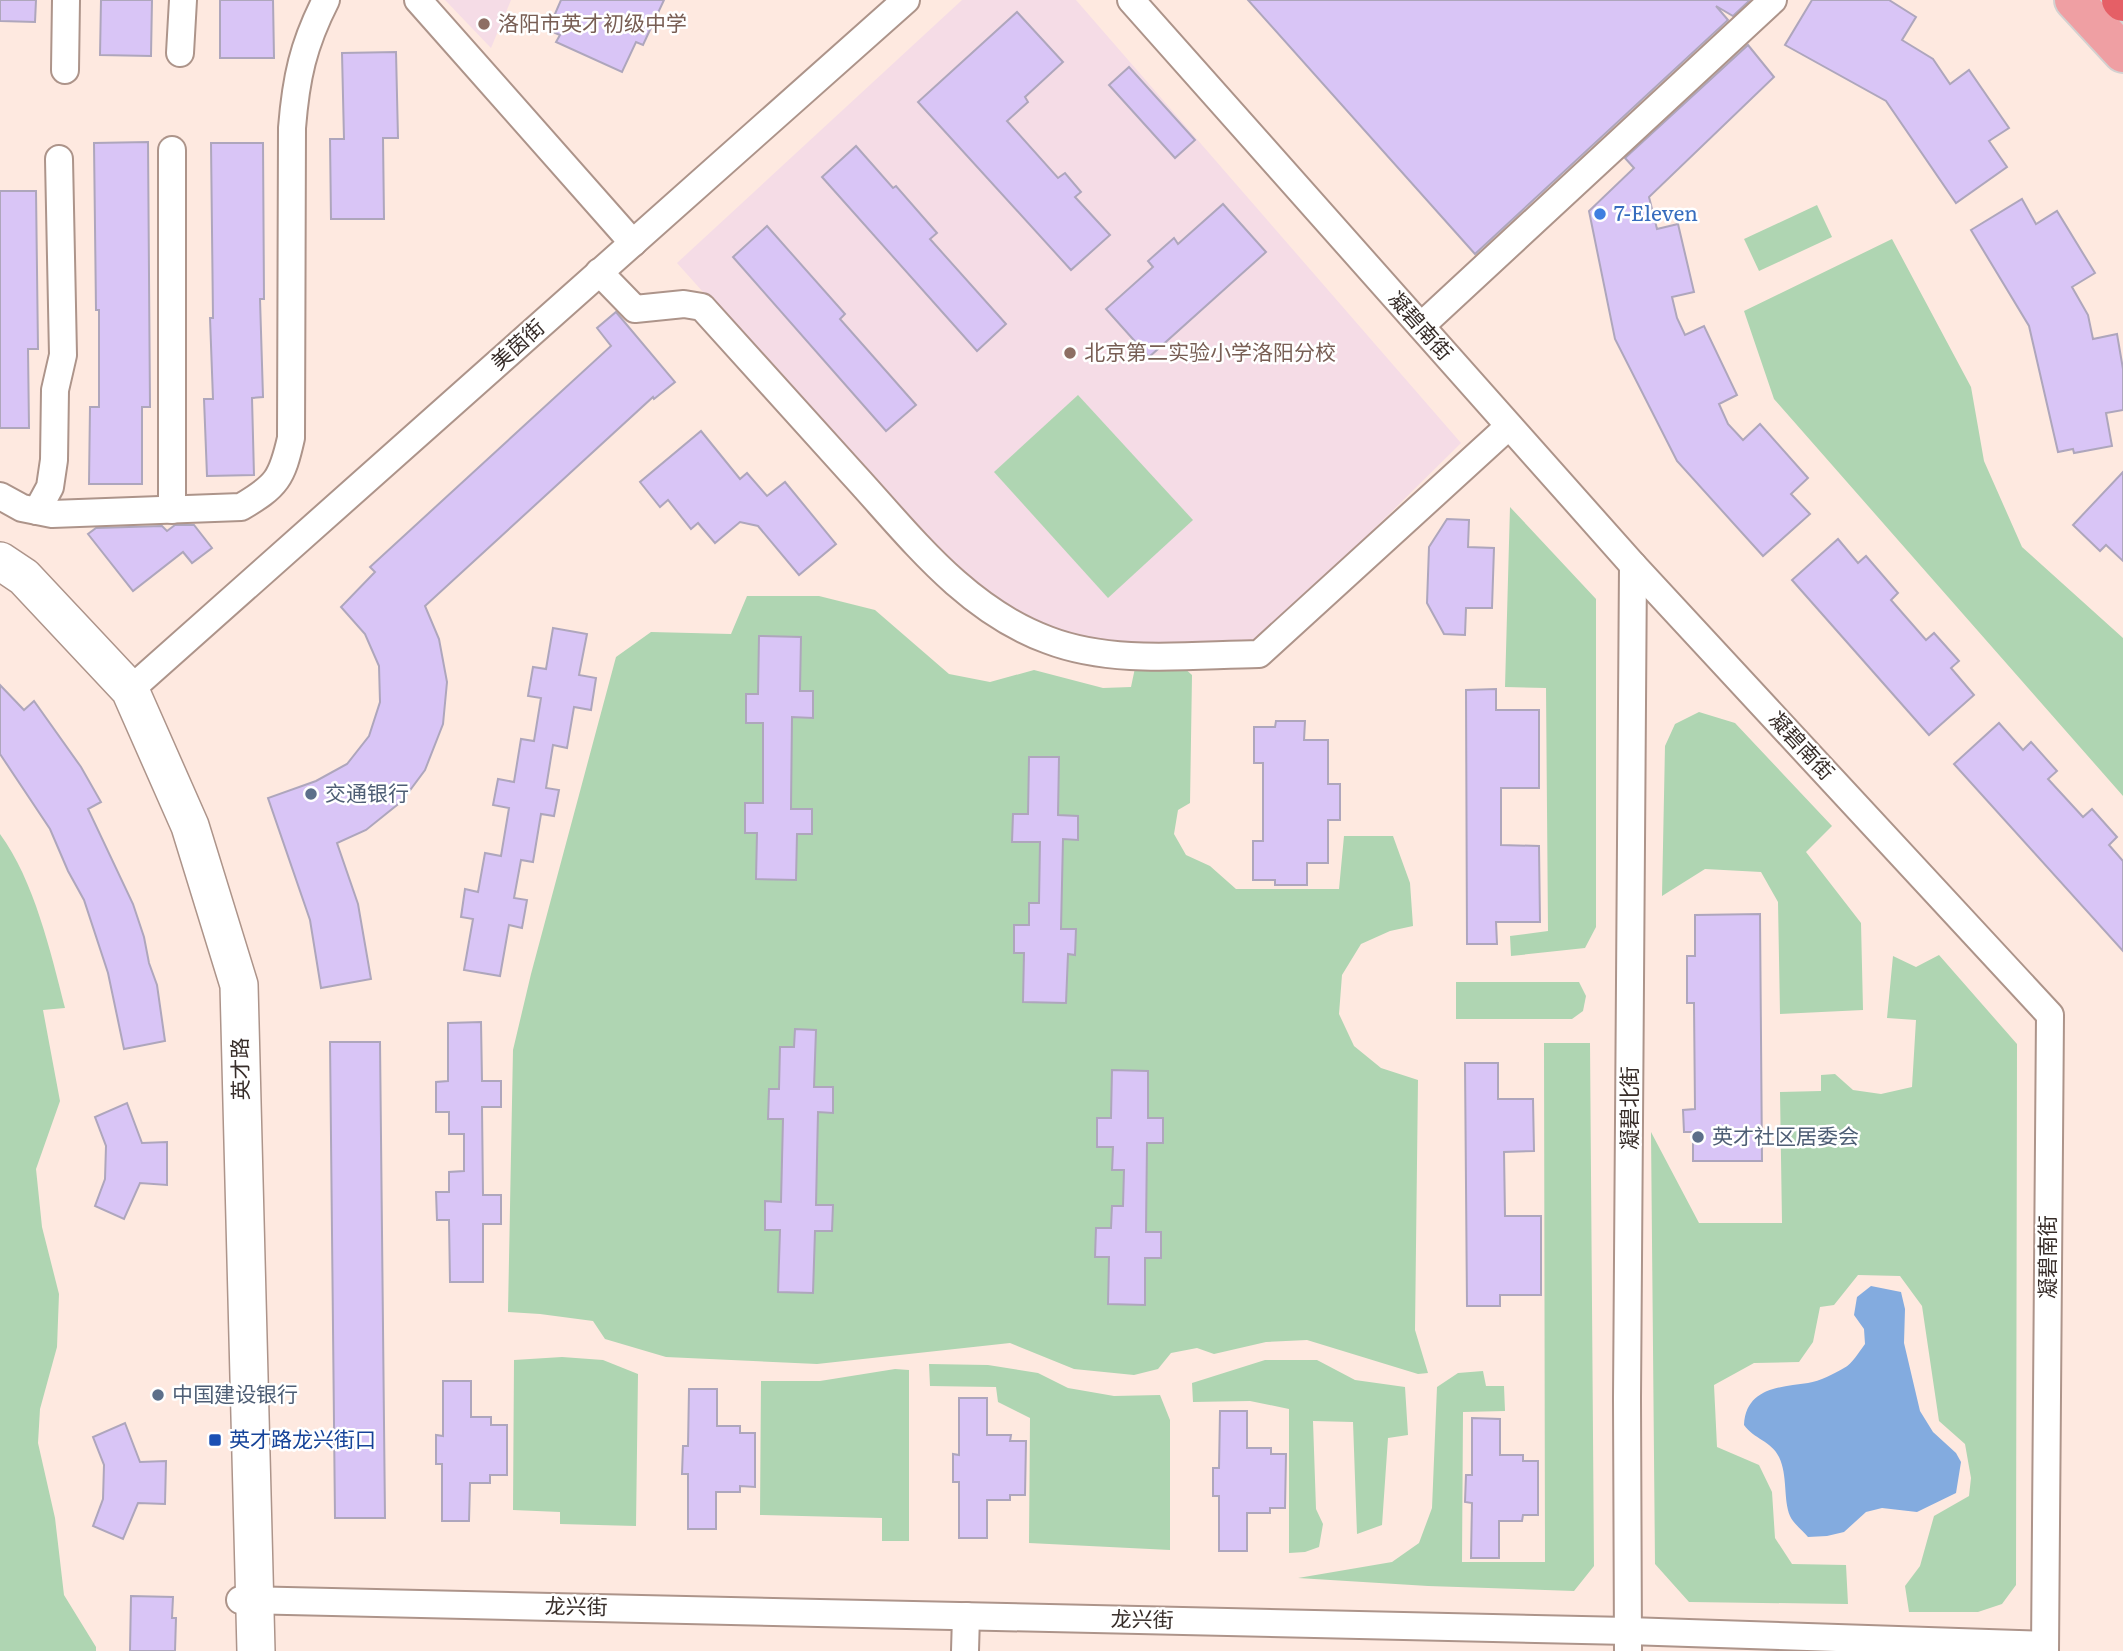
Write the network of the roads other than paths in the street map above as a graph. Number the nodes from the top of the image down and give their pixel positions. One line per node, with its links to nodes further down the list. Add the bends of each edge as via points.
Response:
1 (66, 0): 11 (street)
2 (183, 0): 9 (street)
3 (326, 0): 19 (street, via 313,25 295,91 291,438 284,469 267,492 241,507)
4 (418, 0): 14 (street)
5 (906, 0): 14 (street, 美茵街)
6 (1131, 0): 16 (street, 凝碧南街)
7 (1773, 0): 16 (street)
8 (2074, 0): 10 (main road)
9 (180, 52)
10 (2123, 53)
11 (65, 70)
12 (173, 150): 19 (street)
13 (60, 159): 20 (street, via 63,355 55,390 50,487)
14 (633, 243): 15 (street, 美茵街)
15 (600, 272): 17 (street, via 635,309 684,304 702,307 963,592 999,617 1039,636 1090,652 1259,654); 24 (street, 美茵街)
16 (1421, 326): 17 (street, 凝碧南街)
17 (1509, 426): 22 (street, 凝碧南街)
18 (0, 496): 20 (street)
19 (172, 510): 20 (street)
20 (37, 511)
21 (0, 561): 24 (main road, 英才路, via 24,577)
22 (1633, 565): 27 (street, 凝碧北街); 28 (street, 凝碧南街, via 2050,1015)
23 (0, 578): 25 (main road, 英才路, via 14,587 117,697 176,830 225,990)
24 (130, 690): 25 (main road, 英才路, via 190,826 239,985)
25 (247, 1600): 26 (street, 龙兴街); 29 (main road, 英才路); 30 (main road, 英才路)
26 (966, 1616): 27 (street, 龙兴街); 31 (street)
27 (1628, 1641): 28 (street, 龙兴街)
28 (2045, 1648)
29 (242, 1651)
30 (256, 1651)
31 (965, 1651)

